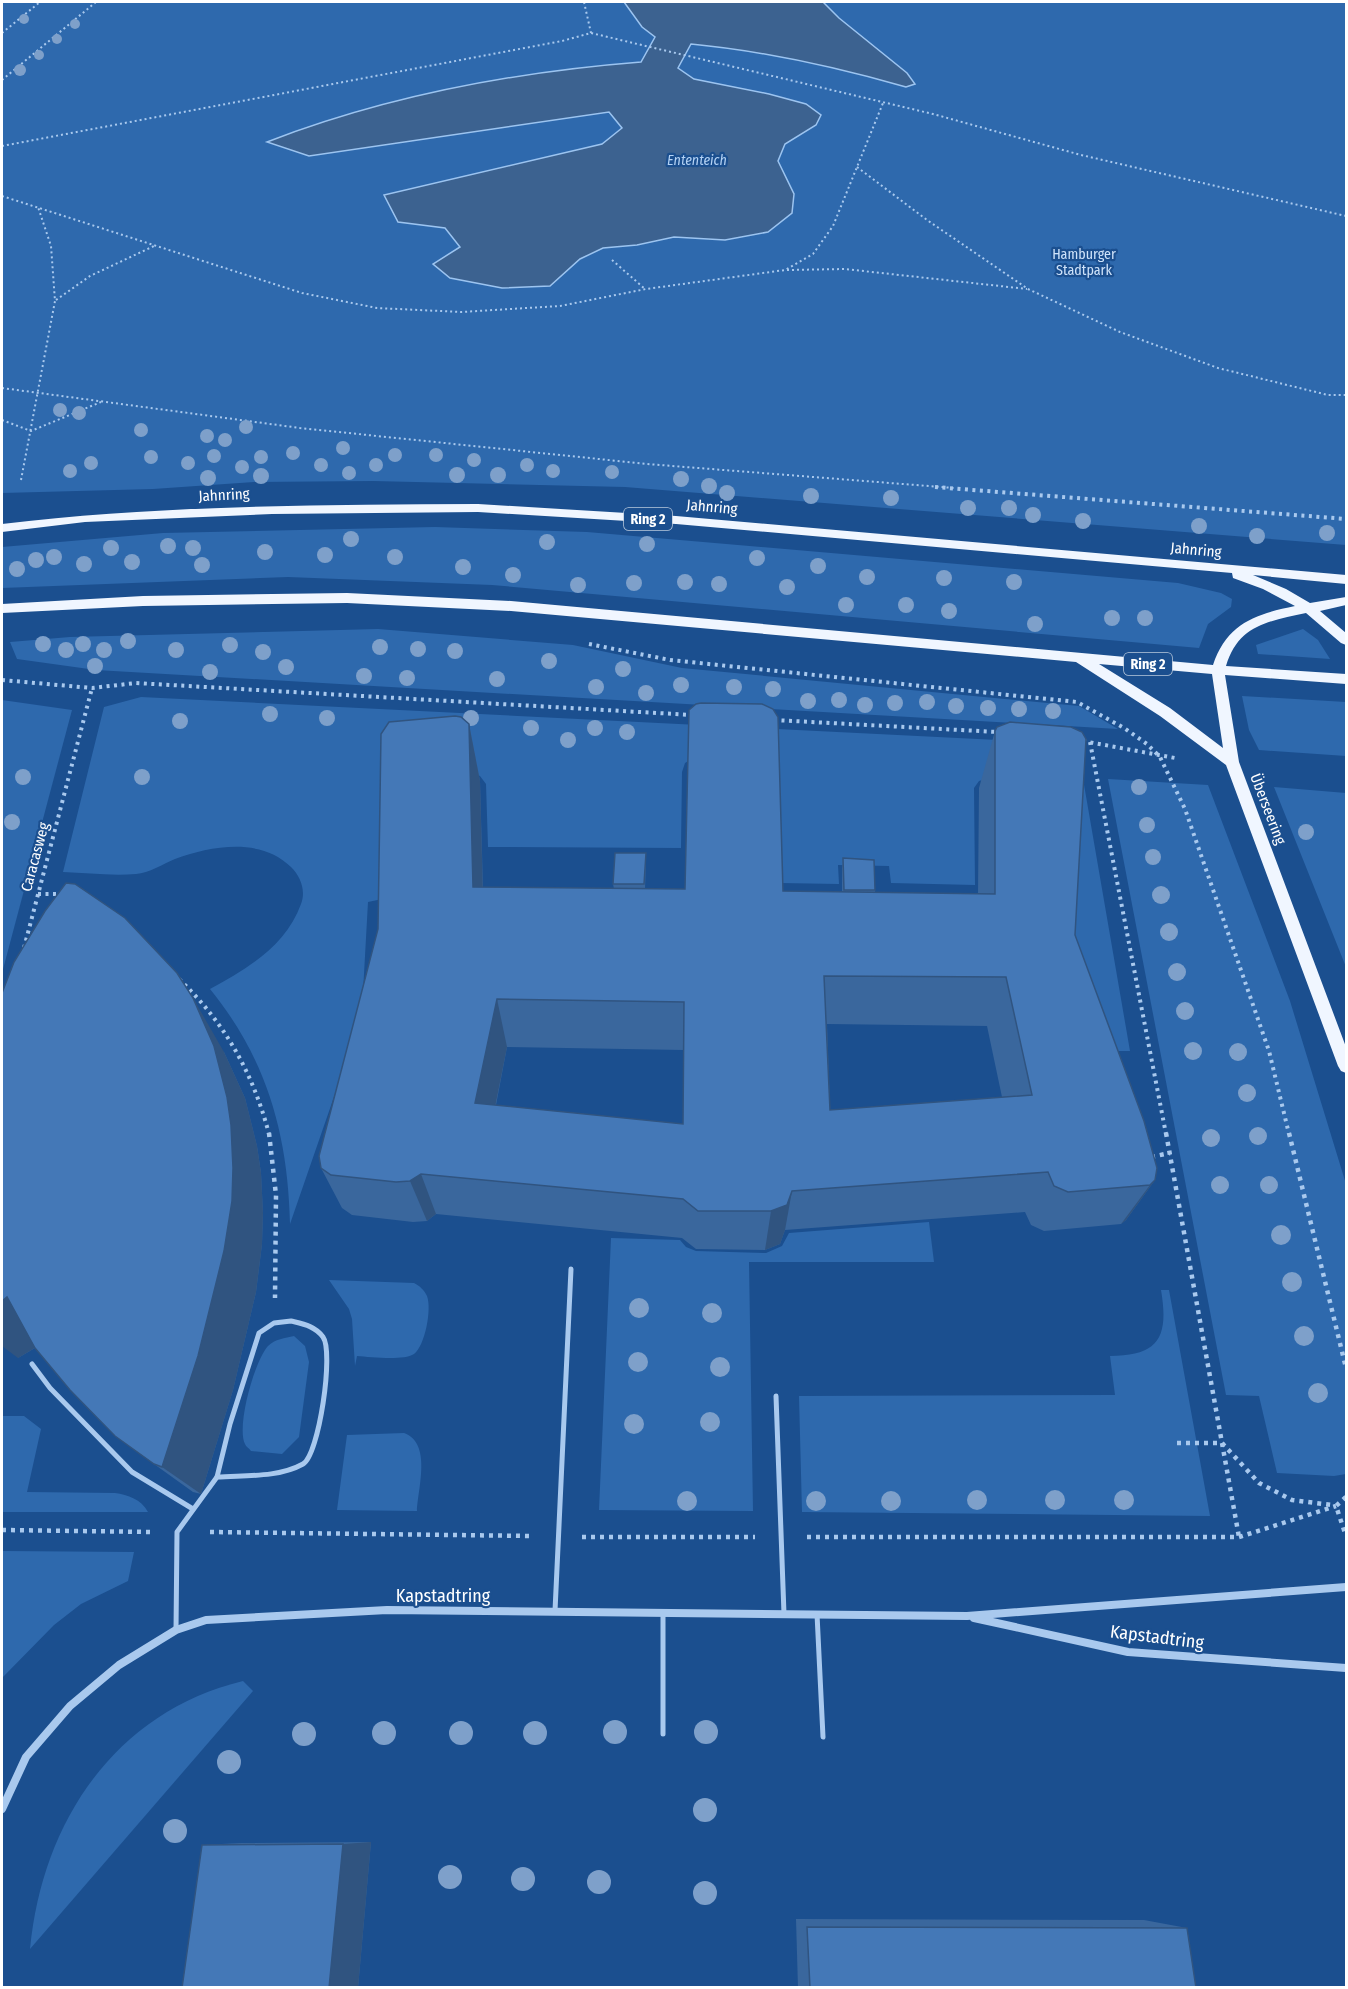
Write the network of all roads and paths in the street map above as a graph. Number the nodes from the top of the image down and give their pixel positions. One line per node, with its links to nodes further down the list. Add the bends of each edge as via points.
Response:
1 (40, 2): 4 (path)
2 (96, 2): 6 (path)
3 (584, 2): 5 (path)
4 (2, 33)
5 (591, 33): 7 (path); 8 (path)
6 (2, 80)
7 (884, 104): 9 (path); 12 (path)
8 (2, 146)
9 (856, 167): 15 (path, via 833,226 813,254); 17 (path)
10 (2, 196): 11 (path)
11 (38, 207): 13 (path); 18 (path, via 51,246)
12 (1347, 216)
13 (154, 246): 16 (path, via 302,293 377,308 461,312 560,306); 18 (path, via 69,289)
14 (612, 260): 16 (path)
15 (785, 270): 16 (path); 17 (path, via 845,269)
16 (646, 289)
17 (1028, 289): 21 (path, via 1119,332 1218,368)
18 (56, 301): 20 (path)
19 (2, 388): 20 (path)
20 (39, 393): 22 (path); 24 (path)
21 (1347, 395)
22 (103, 402): 24 (path); 26 (path, via 300,428 647,464)
23 (2, 420): 24 (path)
24 (31, 431): 25 (path)
25 (21, 480)
26 (1347, 519)
27 (2, 528): 28 (main road, Jahnring / Ring 2, via 85,518 478,507 676,520)
28 (1210, 568): 29 (main road, Jahnring / Ring 2); 31 (main road, via 1243,577)
29 (1347, 579)
30 (1347, 600): 31 (main road)
31 (1310, 608): 33 (main road); 36 (main road, via 1269,616 1240,630 1224,651)
32 (2, 609): 35 (main road, Ring 2, via 142,601 346,598 511,606)
33 (1347, 640)
34 (578, 642): 45 (path, via 670,660 1077,702 1124,728)
35 (1078, 658): 36 (main road, Ring 2); 47 (main road, via 1165,712)
36 (1218, 670): 37 (main road, Ring 2); 47 (main road, Überseering)
37 (1347, 679)
38 (2, 680): 39 (path)
39 (92, 688): 40 (path, via 135,683); 48 (path, Caracasweg)
40 (698, 716)
41 (770, 720): 42 (path)
42 (1004, 733)
43 (1080, 740): 44 (path)
44 (1090, 742): 45 (path); 53 (path)
45 (1161, 757): 46 (path); 58 (path, via 1196,840 1269,1052)
46 (1183, 759)
47 (1232, 762): 52 (main road, Überseering)
48 (38, 894): 49 (path); 50 (path, Caracasweg)
49 (68, 894)
50 (23, 951)
51 (178, 977): 56 (path, via 219,1020 250,1080 266,1123 274,1161)
52 (1347, 1066)
53 (1170, 1153): 54 (path); 61 (path)
54 (1148, 1157)
55 (572, 1269): 68 (lane)
56 (274, 1323): 62 (lane, via 259,1333); 62 (lane, via 291,1321 310,1326 324,1338 328,1356 316,1443 305,1463 282,1472)
57 (32, 1364): 65 (lane, via 50,1388 132,1472)
58 (1347, 1368)
59 (776, 1396): 70 (lane)
60 (1177, 1443): 61 (path)
61 (1222, 1443): 64 (path, via 1259,1483 1292,1500); 71 (path)
62 (217, 1477): 65 (lane)
63 (1347, 1497): 64 (path)
64 (1336, 1506): 69 (path); 71 (path)
65 (193, 1509): 67 (lane)
66 (2, 1530): 67 (path)
67 (177, 1532): 68 (path); 78 (lane)
68 (559, 1536): 70 (path); 73 (lane)
69 (1347, 1536)
70 (781, 1538): 71 (path); 75 (lane)
71 (1239, 1538)
72 (1347, 1587): 77 (street, Kapstadtring)
73 (555, 1611): 74 (street, Kapstadtring); 78 (street, Kapstadtring, via 387,1610 206,1620)
74 (663, 1613): 75 (street, Kapstadtring); 80 (lane)
75 (784, 1614): 76 (street, Kapstadtring)
76 (817, 1614): 77 (street, Kapstadtring); 81 (lane)
77 (968, 1616): 79 (street, Kapstadtring, via 1128,1652)
78 (176, 1630): 82 (street, Kapstadtring, via 119,1665 70,1706 26,1757)
79 (1347, 1668)
80 (663, 1734)
81 (823, 1737)
82 (2, 1809)

